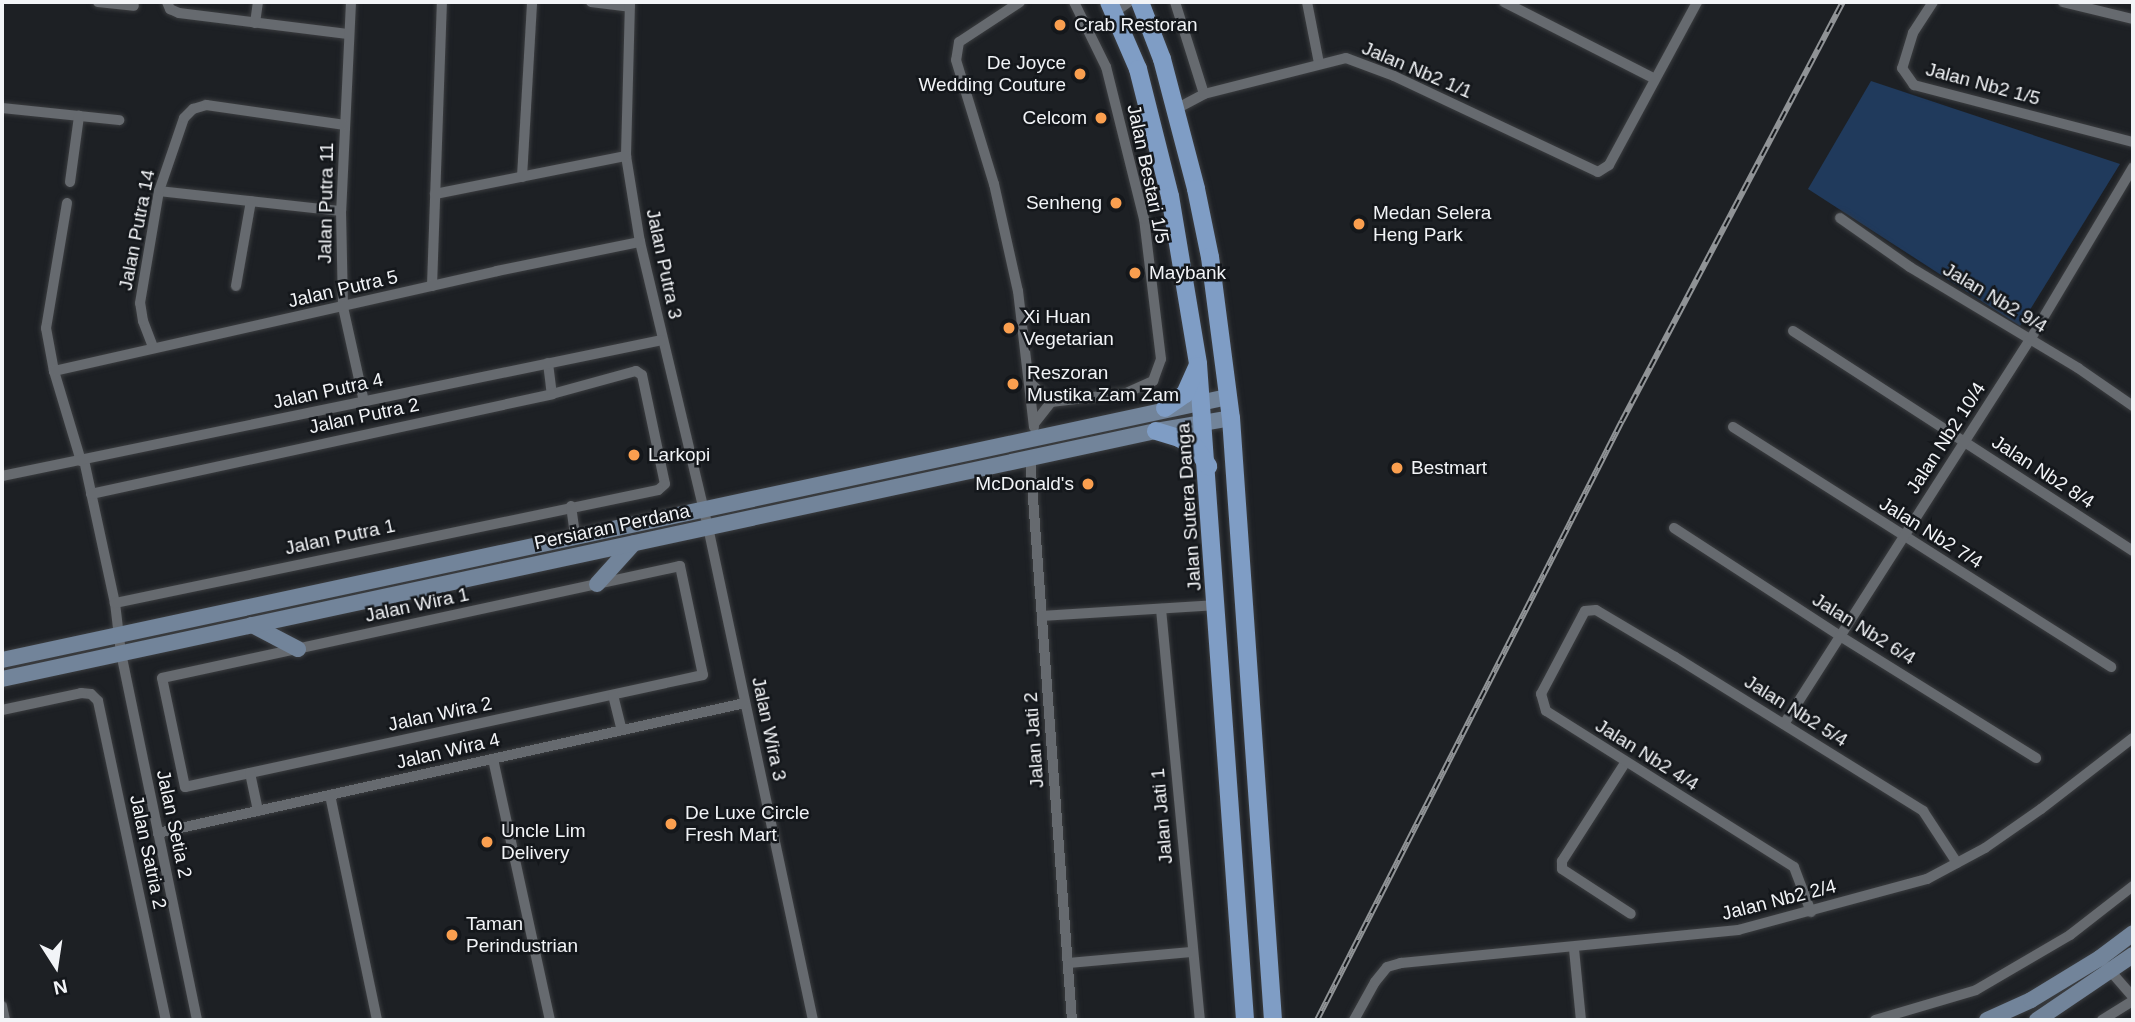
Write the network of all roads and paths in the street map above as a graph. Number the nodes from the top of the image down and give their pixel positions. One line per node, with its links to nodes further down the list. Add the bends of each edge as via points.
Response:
1 (98, 2): 19 (street)
2 (258, 2): 21 (street)
3 (351, 2): 22 (street, Jalan Putra 11)
4 (442, 2): 37 (street)
5 (532, 2): 34 (street)
6 (591, 2): 17 (street)
7 (1020, 2): 53 (street, via 960,42 956,60 1016,280)
8 (1074, 2): 58 (street, Jalan Bestari 1/5, via 1106,67 1144,219 1161,359 1153,382 1126,393)
9 (1140, 2): 27 (main road)
10 (1174, 2): 25 (street)
11 (1307, 2): 23 (street)
12 (1697, 2): 24 (street)
13 (1933, 2): 31 (street, Jalan Nb2 1/5, via 1913,33 1902,68 1914,85)
14 (2063, 2): 20 (street)
15 (1511, 3): 24 (street)
16 (168, 5): 21 (street, via 179,13)
17 (630, 5): 32 (street, Jalan Putra 3)
18 (1118, 5): 51 (main road, Jalan Sutera Danga, via 1170,196)
19 (134, 6)
20 (2133, 19)
21 (255, 23): 22 (street)
22 (348, 34): 30 (street, Jalan Putra 11)
23 (1319, 63): 24 (street, Jalan Nb2 1/1, via 1346,58 1394,76 1598,172 1609,165); 25 (street, Jalan Nb2 1/1)
24 (1655, 79)
25 (1203, 94): 27 (street, Jalan Nb2 1/1)
26 (2, 108): 28 (street)
27 (1176, 109): 55 (main road, via 1210,257)
28 (79, 116): 29 (street); 35 (street)
29 (119, 120)
30 (344, 125): 36 (street, Jalan Putra 14, via 206,105 193,108 184,118); 40 (street, Jalan Putra 11)
31 (2133, 142)
32 (626, 156): 34 (street); 42 (street, Jalan Putra 3)
33 (2133, 167): 48 (street, Jalan Nb2 10/4)
34 (522, 177): 37 (street)
35 (70, 183)
36 (159, 191): 38 (street); 49 (street, Jalan Putra 14, via 140,303)
37 (435, 194): 44 (street)
38 (251, 201): 40 (street); 43 (street)
39 (67, 203): 52 (street, Jalan Setia 2, via 46,328)
40 (341, 211): 45 (street, Jalan Putra 11)
41 (1840, 218): 48 (street, Jalan Nb2 9/4)
42 (640, 242): 44 (street, Jalan Putra 5); 47 (street, Jalan Putra 3)
43 (236, 286)
44 (432, 286): 45 (street, Jalan Putra 5)
45 (343, 307): 49 (street, Jalan Putra 5); 57 (street, Jalan Putra 11)
46 (1793, 331): 66 (street, Jalan Nb2 8/4)
47 (662, 340): 50 (street, Jalan Putra 4); 74 (street, Jalan Putra 3)
48 (2029, 340): 59 (street, Jalan Nb2 9/4); 66 (street, Jalan Nb2 10/4)
49 (153, 347): 52 (street, Jalan Putra 5)
50 (548, 363): 54 (street); 57 (street, Jalan Putra 4)
51 (1198, 364): 56 (main road, Jalan Sutera Danga); 60 (main road, via 1185,394)
52 (54, 371): 68 (street, Jalan Setia 2)
53 (1029, 383): 58 (street); 64 (street)
54 (552, 394): 71 (street, Jalan Putra 2, via 636,371 642,375); 72 (street, Jalan Putra 2)
55 (1228, 397): 56 (main road, Persiaran Perdana); 61 (main road)
56 (1201, 400): 60 (main road, Persiaran Perdana); 62 (main road, Jalan Sutera Danga)
57 (365, 402): 68 (street, Jalan Putra 4)
58 (1051, 402): 64 (street)
59 (2133, 406)
60 (1164, 408): 64 (main road, Persiaran Perdana)
61 (1231, 418): 62 (main road, Persiaran Perdana); 132 (main road)
62 (1204, 422): 65 (main road, Persiaran Perdana); 69 (main road, Jalan Sutera Danga)
63 (1733, 427): 78 (street, Jalan Nb2 7/4)
64 (1034, 430): 74 (main road, Persiaran Perdana)
65 (1156, 431): 67 (main road, Persiaran Perdana); 69 (main road, via 1196,449)
66 (1964, 442): 78 (street, Jalan Nb2 10/4); 80 (street, Jalan Nb2 8/4)
67 (1030, 458): 75 (main road, Persiaran Perdana); 86 (street, Jalan Jati 2)
68 (82, 461): 70 (street, Jalan Putra 4); 72 (street, Jalan Setia 2)
69 (1208, 466): 83 (main road, Jalan Sutera Danga)
70 (2, 476)
71 (665, 484): 73 (street, Jalan Putra 1, via 658,490)
72 (91, 494): 82 (street, Jalan Setia 2)
73 (571, 506): 77 (street); 82 (street, Jalan Putra 1)
74 (704, 508): 75 (street, Jalan Putra 3); 77 (main road, Persiaran Perdana)
75 (708, 527): 79 (main road, Persiaran Perdana); 97 (street, Jalan Wira 3)
76 (1674, 528): 89 (street, Jalan Nb2 6/4)
77 (575, 536): 88 (main road, Persiaran Perdana)
78 (1903, 537): 89 (street, Jalan Nb2 10/4); 93 (street, Jalan Nb2 7/4)
79 (634, 543): 81 (main road); 87 (main road, Persiaran Perdana)
80 (2133, 551)
81 (597, 584): 90 (street, Jalan Wira 1); 94 (street, Jalan Wira 1, via 680,566)
82 (116, 603): 88 (street, Jalan Setia 2)
83 (1217, 605): 84 (street); 131 (main road, Jalan Sutera Danga)
84 (1161, 609): 86 (street); 116 (street, Jalan Jati 1)
85 (1596, 610): 99 (street, Jalan Nb2 5/4); 104 (street, Jalan Nb2 4/4, via 1583,614 1541,694 1542,703 1546,711)
86 (1042, 616): 119 (street, Jalan Jati 2)
87 (253, 625): 90 (main road); 91 (main road, Persiaran Perdana)
88 (119, 635): 91 (street, Jalan Setia 2); 92 (main road, Persiaran Perdana)
89 (1840, 636): 99 (street, Jalan Nb2 10/4); 102 (street, Jalan Nb2 6/4)
90 (298, 649): 106 (street, Jalan Wira 1, via 162,678)
91 (121, 653): 95 (main road, Persiaran Perdana); 109 (street, Jalan Setia 2)
92 (2, 660)
93 (2111, 667)
94 (703, 675): 96 (street, Jalan Wira 2)
95 (2, 679)
96 (613, 695): 100 (street); 105 (street, Jalan Wira 2)
97 (745, 703): 100 (street, Jalan Wira 4); 128 (street, Jalan Wira 3)
98 (2, 710): 124 (street, Jalan Satria 2, via 81,693 98,701)
99 (1784, 724): 110 (street, Jalan Nb2 5/4, via 1923,811)
100 (622, 730): 103 (street, Jalan Wira 4)
101 (2133, 737): 110 (street, Jalan Nb2 2/4, via 2042,809)
102 (2036, 758)
103 (493, 759): 107 (street, Jalan Wira 4); 127 (street)
104 (1625, 763): 112 (street, Jalan Nb2 4/4, via 1794,867); 113 (street, via 1562,861 1562,869)
105 (250, 773): 106 (street, Jalan Wira 2); 108 (street)
106 (185, 787)
107 (330, 795): 108 (street, Jalan Wira 4); 126 (street)
108 (258, 811): 109 (street, Jalan Wira 4)
109 (158, 833): 125 (street, Jalan Setia 2)
110 (1957, 863): 112 (street, Jalan Nb2 2/4, via 1927,879)
111 (2133, 886): 135 (street, via 2070,935 1976,990)
112 (1811, 912): 115 (street, Jalan Nb2 2/4, via 1738,930)
113 (1631, 914)
114 (2133, 933): 118 (main road)
115 (1574, 949): 133 (street, Jalan Nb2 2/4, via 1387,967); 134 (street)
116 (1192, 952): 119 (street); 130 (street, Jalan Jati 1)
117 (2133, 955): 120 (main road)
118 (2100, 958): 120 (street); 136 (main road, via 2031,1000)
119 (1068, 963): 129 (street, Jalan Jati 2)
120 (2112, 972): 121 (street); 137 (main road)
121 (2133, 999): 138 (street)
122 (2, 1006): 123 (street)
123 (5, 1020)
124 (166, 1020)
125 (197, 1020)
126 (377, 1020)
127 (550, 1020)
128 (813, 1020)
129 (1072, 1020)
130 (1200, 1020)
131 (1245, 1020)
132 (1273, 1020)
133 (1354, 1020)
134 (1581, 1020)
135 (1875, 1020)
136 (1987, 1020)
137 (2037, 1020)
138 (2102, 1020)

